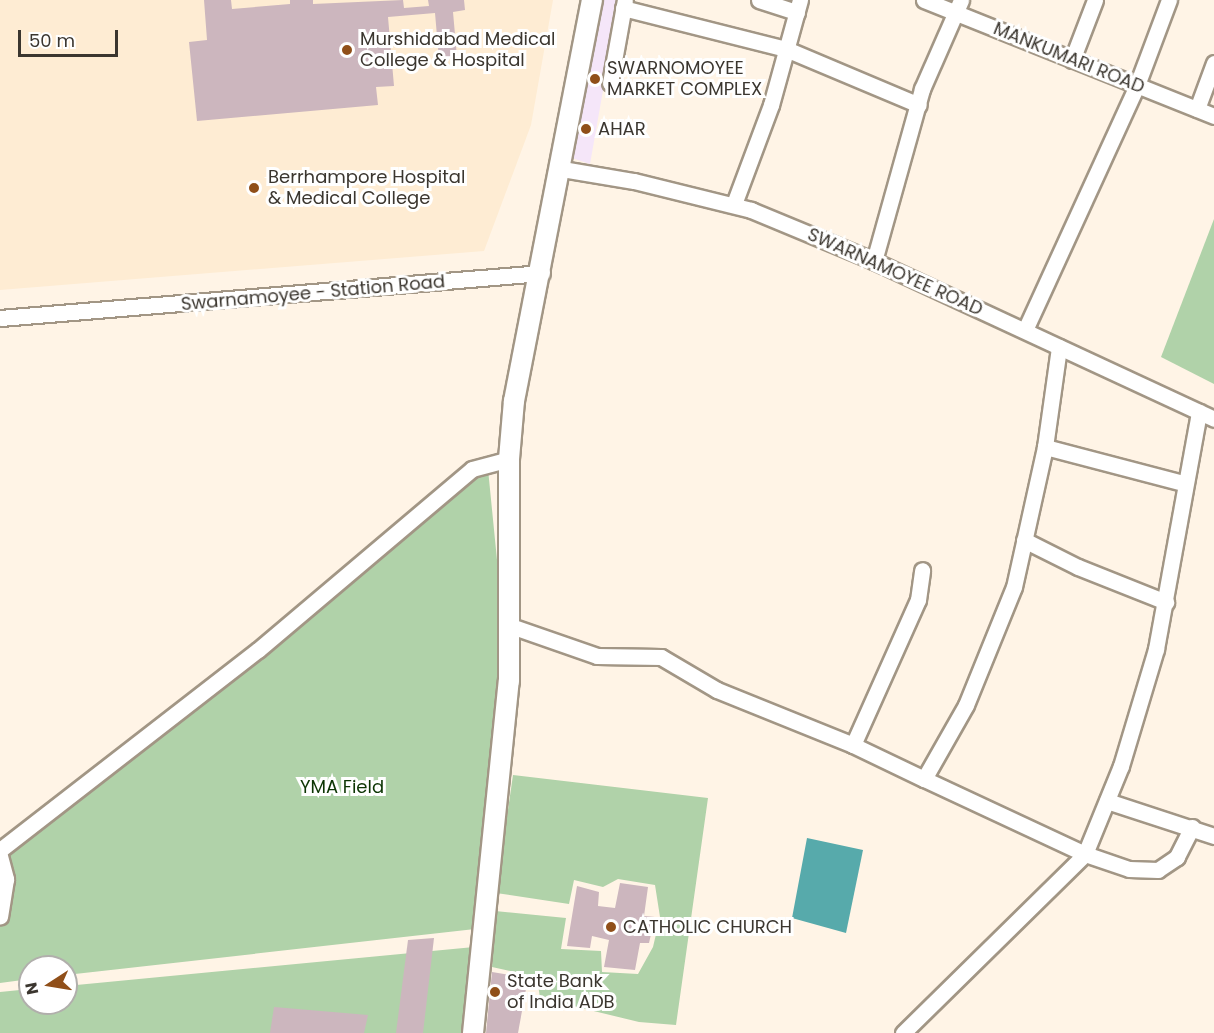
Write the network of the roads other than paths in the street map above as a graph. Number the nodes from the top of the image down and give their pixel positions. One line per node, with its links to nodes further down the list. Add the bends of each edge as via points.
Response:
1 (592, 0): 17 (street)
2 (759, 0): 7 (street)
3 (924, 0): 8 (street, MANKUMARI ROAD)
4 (1095, 0): 10 (street)
5 (1169, 0): 13 (street)
6 (624, 4): 9 (street); 12 (street)
7 (798, 6): 9 (street)
8 (958, 6): 10 (street, MANKUMARI ROAD); 14 (street, via 922,88)
9 (786, 49): 14 (street); 18 (street, via 771,105)
10 (1072, 60): 13 (street, MANKUMARI ROAD)
11 (1214, 63): 15 (street)
12 (610, 82)
13 (1137, 86): 15 (street, MANKUMARI ROAD); 22 (street)
14 (919, 105): 19 (street)
15 (1197, 109): 16 (street, MANKUMARI ROAD)
16 (1214, 116)
17 (562, 169): 18 (street, SWARNAMOYEE ROAD); 20 (street)
18 (734, 204): 19 (street, SWARNAMOYEE ROAD)
19 (874, 261): 22 (street, SWARNAMOYEE ROAD)
20 (542, 273): 21 (street, Swarnamoyee - Station Road); 27 (street, via 514,401)
21 (0, 318)
22 (1025, 330): 23 (street, SWARNAMOYEE ROAD)
23 (1059, 347): 24 (street, SWARNAMOYEE ROAD); 26 (street)
24 (1198, 412): 25 (street, SWARNAMOYEE ROAD); 28 (street)
25 (1214, 419)
26 (1045, 447): 28 (street); 29 (street)
27 (509, 459): 32 (street); 38 (street, via 472,469 258,650)
28 (1184, 483): 31 (street)
29 (1024, 540): 31 (street, via 1078,567); 34 (street, via 1002,622 966,705)
30 (922, 570): 33 (street, via 918,600)
31 (1166, 602): 35 (street, via 1156,649)
32 (508, 624): 33 (street, via 597,656 661,657 717,690); 42 (street, via 509,681)
33 (853, 745): 34 (street)
34 (924, 779): 39 (street)
35 (1107, 801): 36 (street); 39 (street)
36 (1192, 827): 37 (street); 39 (street, via 1177,857 1158,870 1129,869)
37 (1214, 836)
38 (0, 850)
39 (1085, 854): 43 (street)
40 (0, 856): 41 (street, via 6,879)
41 (0, 917)
42 (473, 1033)
43 (903, 1033)

